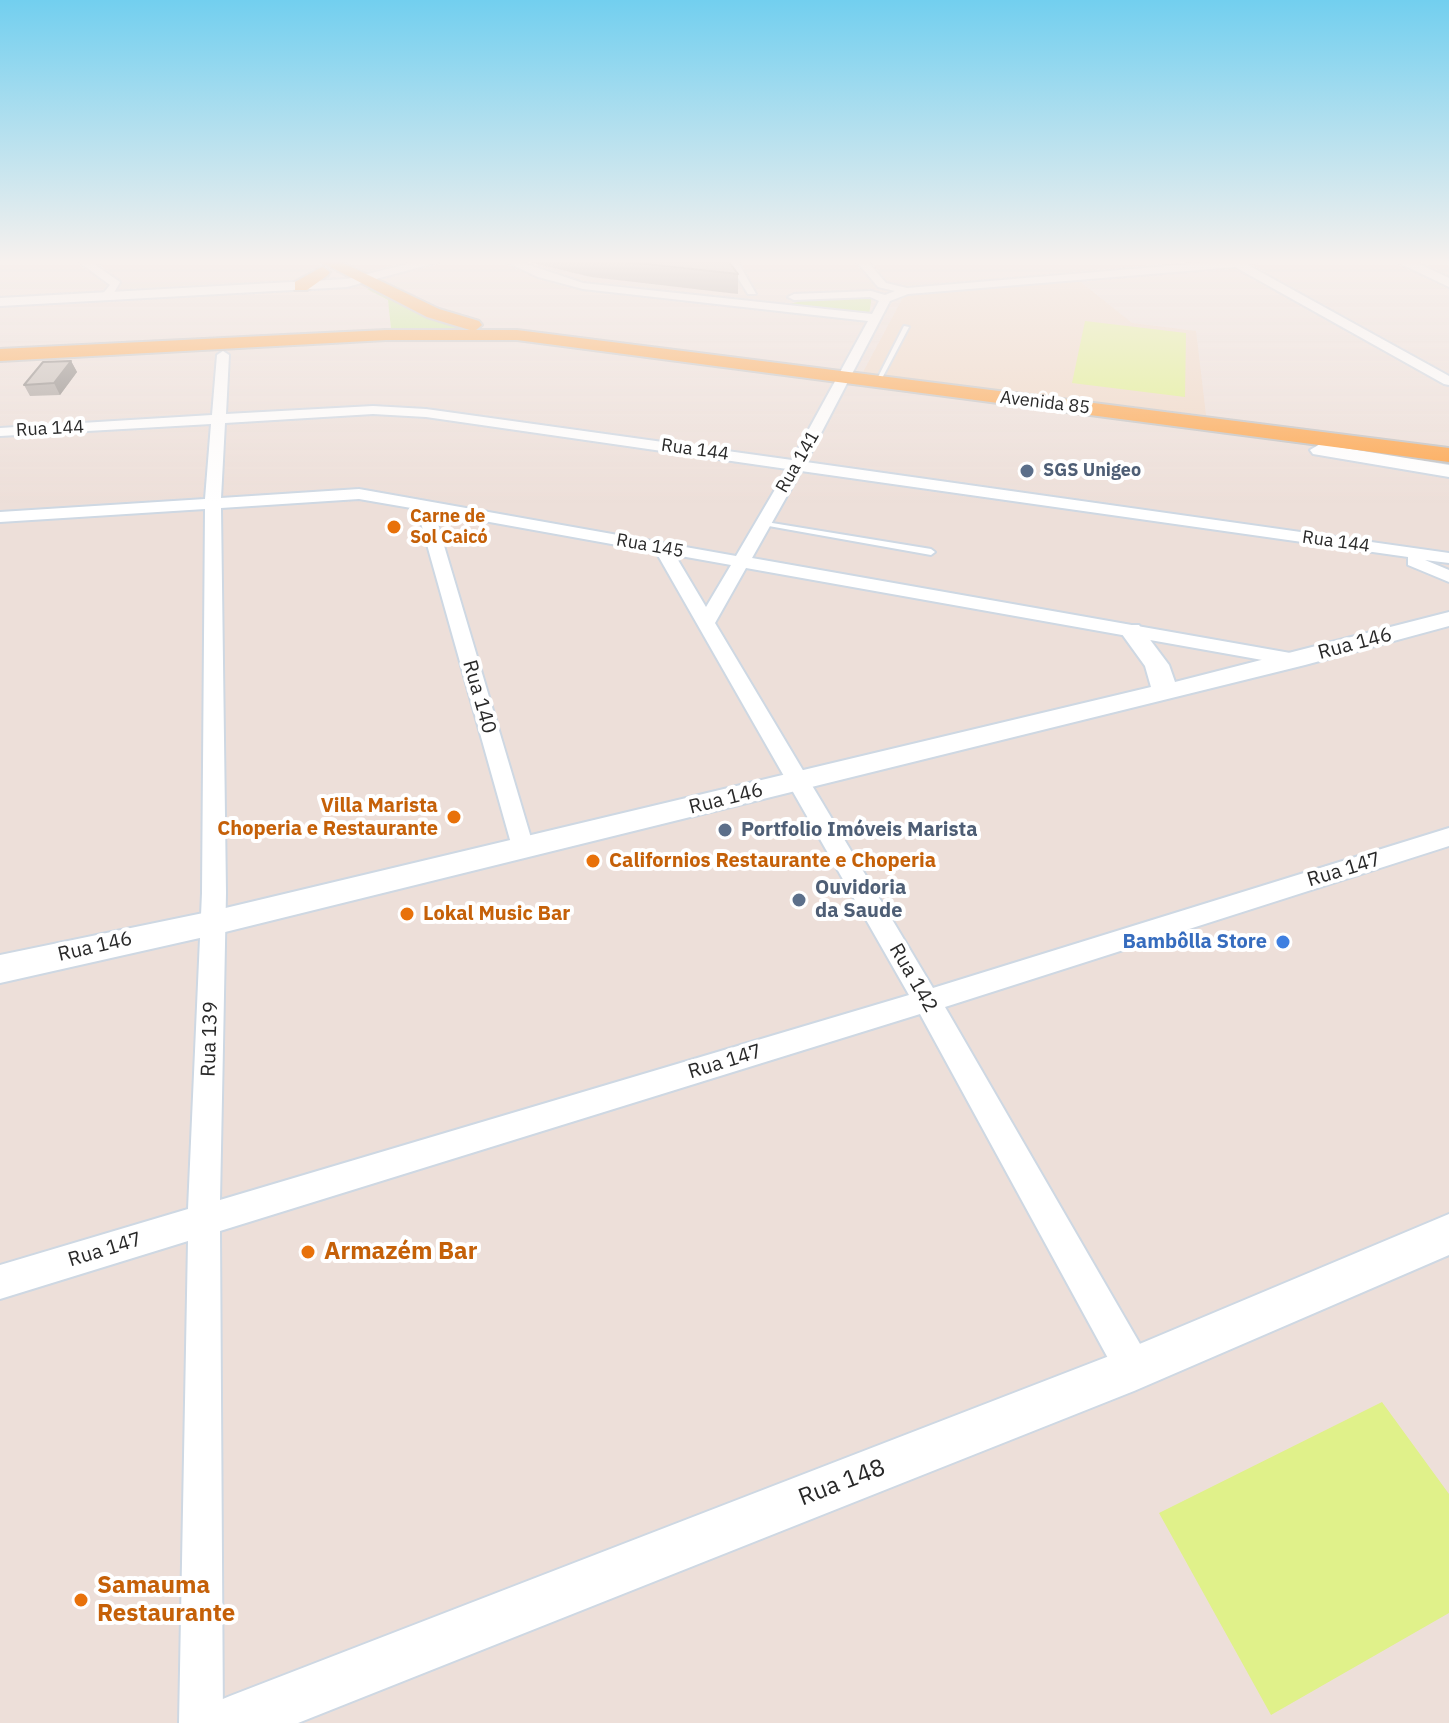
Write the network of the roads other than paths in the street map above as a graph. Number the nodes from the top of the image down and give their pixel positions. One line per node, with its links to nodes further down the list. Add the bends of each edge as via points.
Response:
1 (246, 342): 8 (main road, Avenida 85)
2 (367, 342): 9 (main road, Avenida 85)
3 (435, 342): 13 (main road, Avenida 85)
4 (566, 342): 13 (main road, Avenida 85)
5 (863, 342): 13 (street, Rua 141)
6 (898, 342): 12 (lane)
7 (1379, 342): 11 (street)
8 (0, 355)
9 (223, 355): 10 (main road, Avenida 85); 14 (street, Rua 139)
10 (0, 367)
11 (1449, 381)
12 (877, 382): 13 (main road, Avenida 85); 16 (main road, Avenida 85)
13 (842, 384): 16 (main road, Avenida 85); 18 (street, Rua 141)
14 (216, 419): 15 (street, Rua 144); 18 (street, Rua 144, via 373,410 426,413); 20 (street, Rua 139)
15 (0, 432)
16 (1322, 444): 17 (main road, Avenida 85); 19 (main road, Avenida 85)
17 (1449, 453)
18 (796, 464): 24 (street, Rua 141); 27 (street, Rua 144)
19 (1449, 468)
20 (213, 502): 21 (street, Rua 145, via 359,494); 23 (street, Rua 145); 40 (street, Rua 139)
21 (425, 508): 22 (street, Rua 145); 25 (street, Rua 140)
22 (481, 517): 25 (street); 26 (street, Rua 145)
23 (1, 520)
24 (763, 523): 28 (lane); 30 (street, Rua 141)
25 (447, 538): 39 (street, Rua 140)
26 (662, 548): 30 (street, Rua 145); 33 (street, Rua 142)
27 (1386, 549): 29 (street, Rua 144); 31 (street, Rua 144)
28 (931, 552)
29 (1449, 558)
30 (741, 561): 33 (street, Rua 141); 34 (street, Rua 145)
31 (1449, 577)
32 (1449, 619): 35 (street, Rua 146)
33 (706, 623): 37 (street, Rua 142)
34 (1131, 630): 35 (street, Rua 145); 36 (street, via 1152,657)
35 (1296, 660): 36 (street, Rua 146)
36 (1165, 691): 37 (street, Rua 146)
37 (797, 781): 39 (street, Rua 146); 42 (street, Rua 142)
38 (1449, 837): 42 (street, Rua 147)
39 (522, 848): 40 (street, Rua 146)
40 (213, 923): 41 (street, Rua 146); 43 (street, Rua 139)
41 (0, 969)
42 (927, 1001): 43 (street, Rua 147); 46 (street, Rua 142)
43 (204, 1220): 45 (street, Rua 147); 47 (street, Rua 139)
44 (1449, 1234): 46 (street, Rua 148)
45 (0, 1282)
46 (1134, 1369): 48 (street, Rua 148)
47 (201, 1723)
48 (230, 1723)

